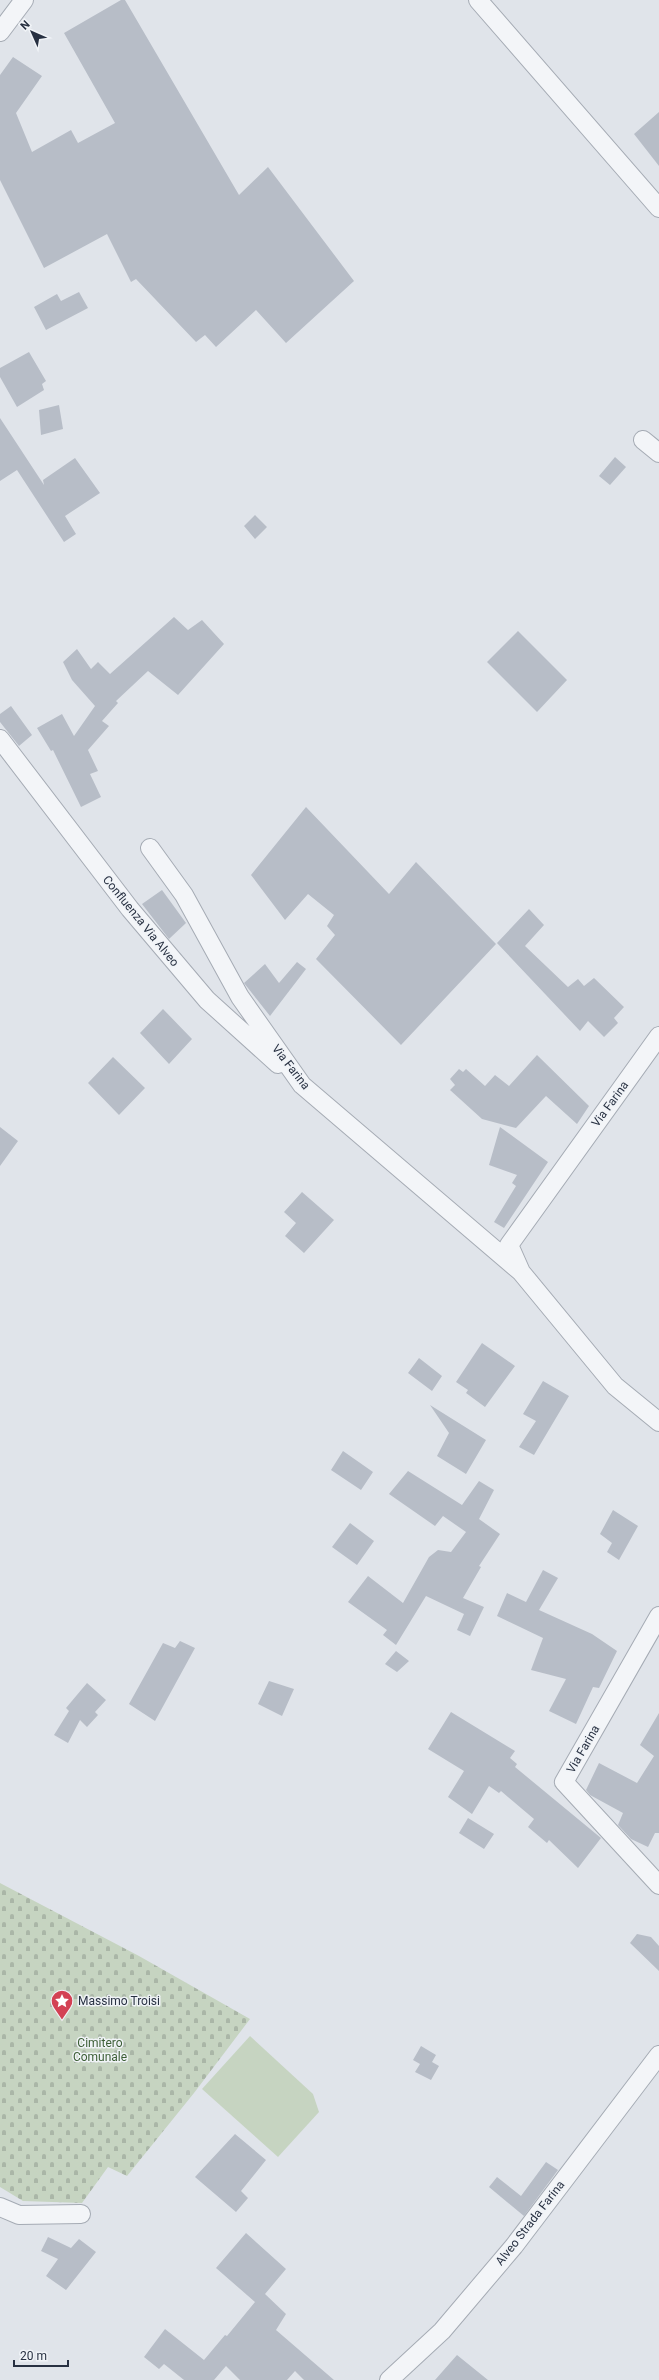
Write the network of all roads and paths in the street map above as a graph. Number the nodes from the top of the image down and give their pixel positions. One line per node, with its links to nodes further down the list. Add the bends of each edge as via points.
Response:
1 (24, 0): 3 (street)
2 (478, 0): 4 (street)
3 (0, 32)
4 (659, 208)
5 (643, 440): 6 (street)
6 (659, 453)
7 (0, 739): 10 (street, Confluenza Via Alveo, via 130,909 207,1000)
8 (150, 848): 10 (street, Via Farina, via 184,895 240,997)
9 (659, 1036): 11 (street, Via Farina, via 510,1245)
10 (302, 1085): 11 (street, Via Farina)
11 (521, 1272): 12 (street, Via Farina, via 615,1386)
12 (659, 1422)
13 (659, 1616): 14 (street, Via Farina, via 564,1782)
14 (659, 1885)
15 (659, 2055): 18 (street, Alveo Strada Farina, via 514,2246 442,2331)
16 (0, 2207): 17 (street, via 19,2215)
17 (81, 2214)
18 (390, 2380)

